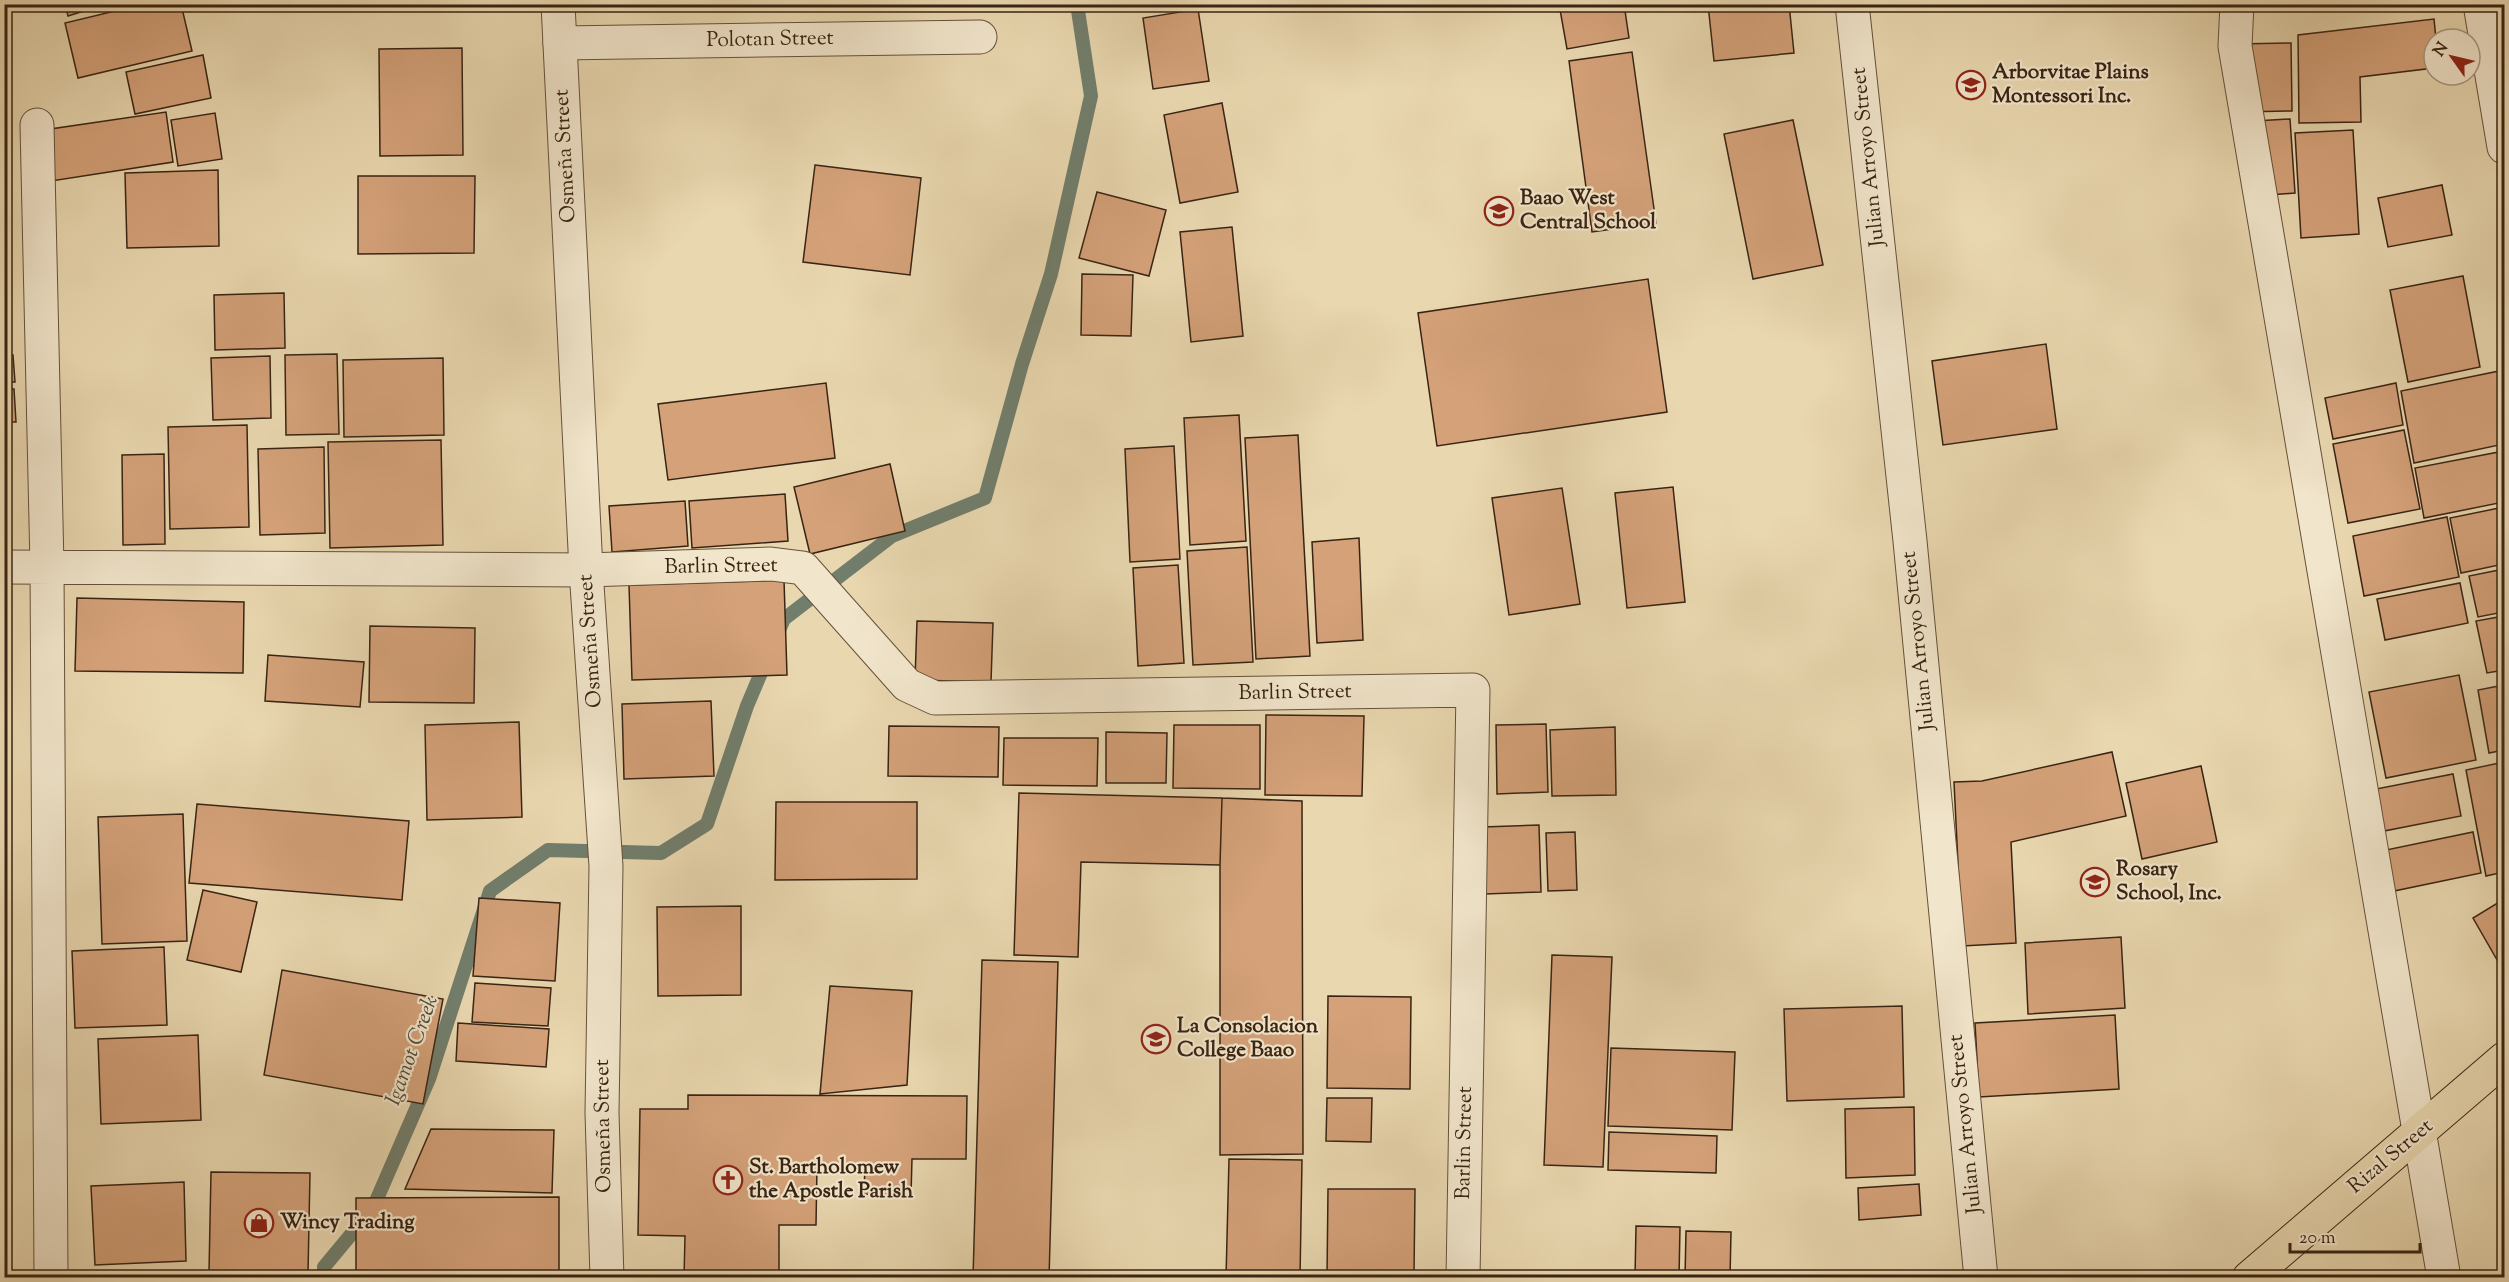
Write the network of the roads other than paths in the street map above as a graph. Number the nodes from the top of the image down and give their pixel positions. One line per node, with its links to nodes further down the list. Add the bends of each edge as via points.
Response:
1 (558, 4): 6 (street, Osmeña Street)
2 (1852, 4): 18 (street, Julian Arroyo Street, via 1911,553)
3 (2237, 4): 14 (street, via 2235,46)
4 (2480, 4): 7 (street)
5 (980, 37): 6 (street, Polotan Street)
6 (560, 43): 12 (street, Osmeña Street)
7 (2496, 58): 9 (street)
8 (37, 125): 10 (street)
9 (2505, 147)
10 (47, 566): 11 (street, Barlin Street); 12 (street, Barlin Street); 15 (street)
11 (4, 567)
12 (586, 570): 16 (street, Osmeña Street, via 606,866 602,1113); 17 (street, Barlin Street, via 771,564 803,568 907,686 935,698 1473,690)
13 (2505, 1059): 14 (main road, Rizal Street)
14 (2418, 1134): 19 (main road, Rizal Street); 20 (street)
15 (51, 1278)
16 (607, 1278)
17 (1463, 1278)
18 (1981, 1278)
19 (2248, 1278)
20 (2444, 1278)

